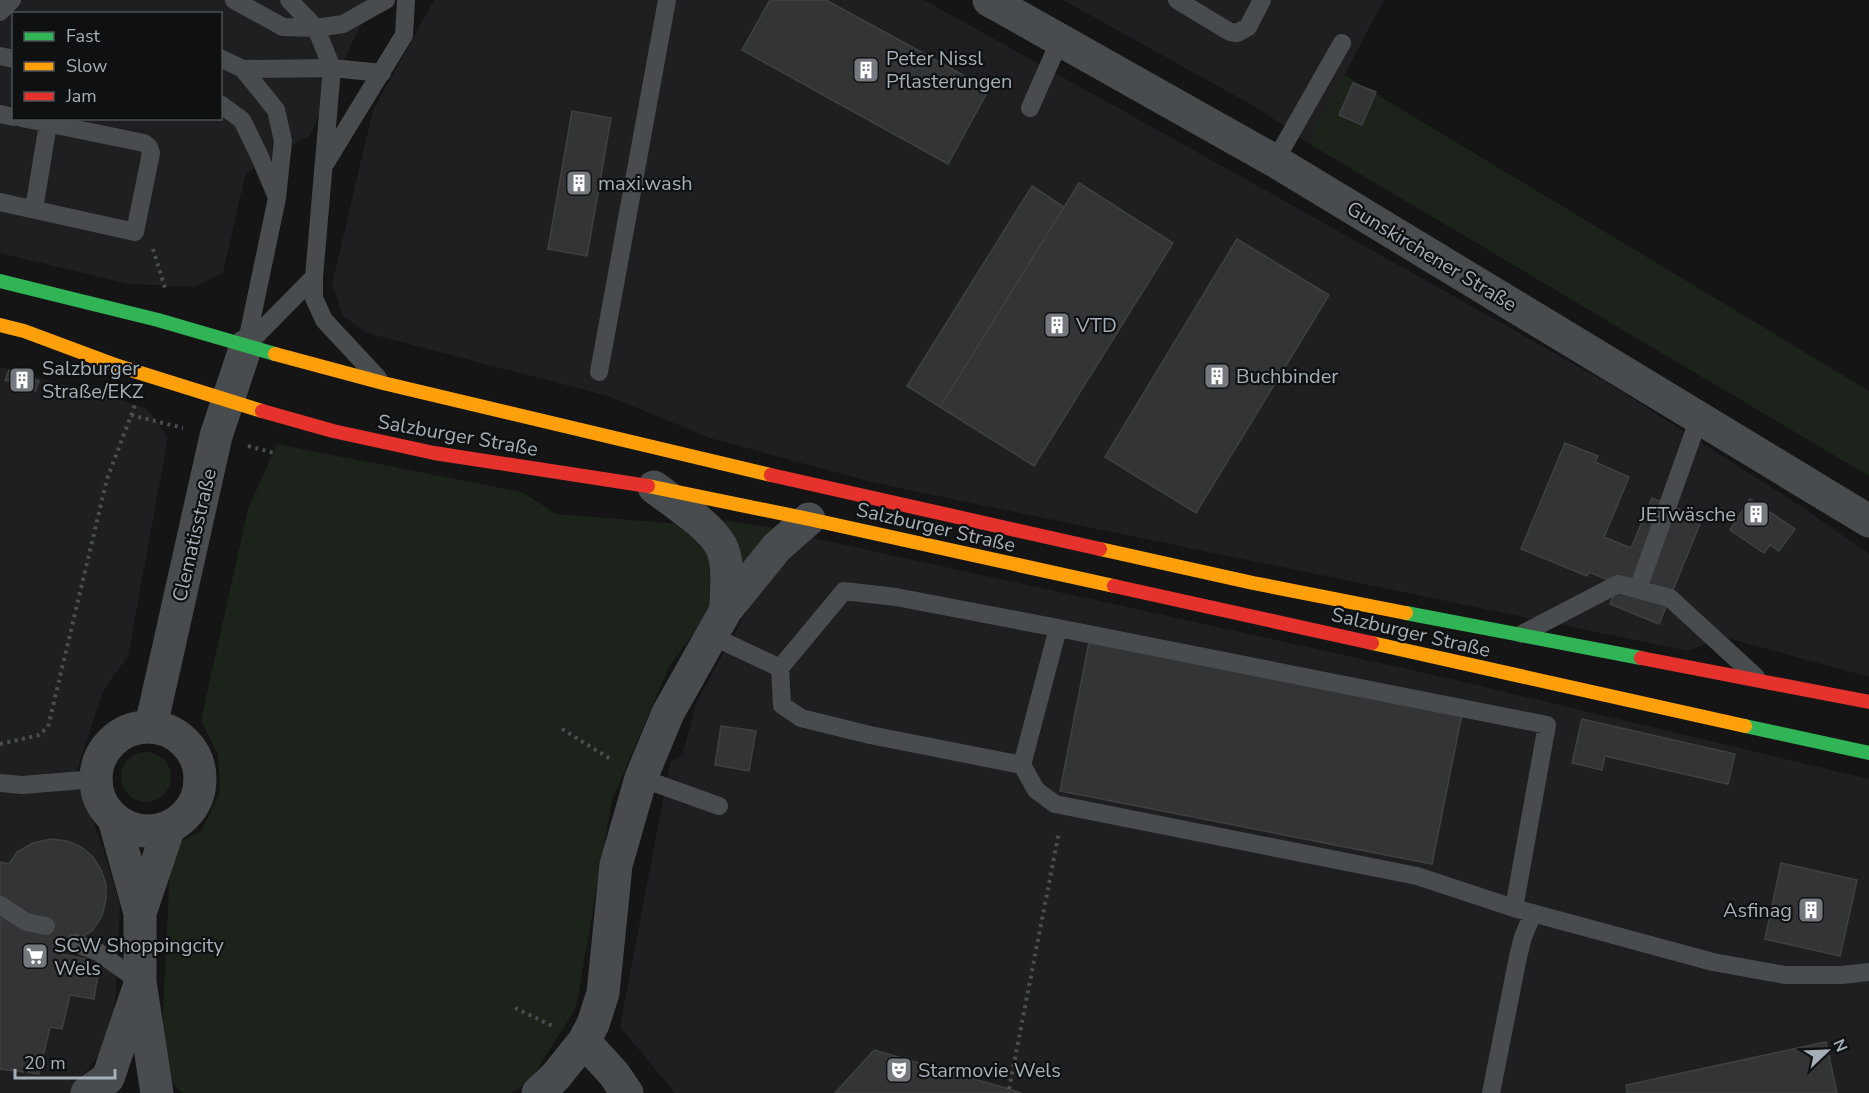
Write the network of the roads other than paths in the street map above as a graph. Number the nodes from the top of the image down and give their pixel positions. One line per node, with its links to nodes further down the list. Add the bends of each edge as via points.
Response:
1 (12, 0): 10 (lane)
2 (234, 0): 11 (lane, via 283,27)
3 (289, 0): 11 (lane)
4 (386, 0): 11 (lane, via 343,24)
5 (406, 0): 17 (lane, via 404,35)
6 (667, 0): 30 (lane)
7 (989, 0): 12 (street, Gunskirchener Straße)
8 (1177, 0): 9 (lane, via 1237,33 1248,27)
9 (1262, 0)
10 (0, 12)
11 (316, 28): 15 (lane)
12 (1060, 40): 19 (lane); 21 (street, Gunskirchener Straße)
13 (1342, 43): 21 (lane)
14 (222, 59): 16 (lane)
15 (332, 68): 16 (lane); 17 (lane); 22 (lane)
16 (243, 69): 23 (lane, via 276,110 284,141)
17 (382, 73): 22 (lane)
18 (222, 105): 23 (lane, via 242,120)
19 (1030, 108)
20 (48, 121): 25 (lane); 25 (lane, via 144,143 150,153 135,232)
21 (1275, 161): 33 (street, Gunskirchener Straße)
22 (323, 168): 26 (lane)
23 (277, 198): 29 (lane)
24 (0, 202): 25 (lane)
25 (34, 209)
26 (314, 277): 29 (lane); 31 (lane, via 314,298 324,320)
27 (0, 281): 29 (main road, Salzburger Straße)
28 (0, 325): 32 (main road, Salzburger Straße)
29 (246, 346): 31 (main road, Salzburger Straße); 32 (street, Clematisstraße)
30 (599, 372)
31 (383, 383): 40 (main road, Salzburger Straße, via 1241,580)
32 (228, 401): 34 (main road, Salzburger Straße, via 333,431 434,453); 44 (street, Clematisstraße, via 216,436)
33 (1699, 418): 36 (street, Gunskirchener Straße); 37 (lane)
34 (654, 487): 35 (main road, Salzburger Straße); 38 (street, via 706,528 721,546 726,568)
35 (809, 519): 38 (street, via 777,547); 45 (main road, Salzburger Straße)
36 (1869, 521)
37 (1638, 589): 40 (lane, via 1618,584); 42 (lane, via 1670,598)
38 (719, 623): 41 (lane); 47 (street, via 668,713)
39 (1058, 628): 41 (lane, via 844,591); 46 (lane); 54 (lane, via 1546,725)
40 (1522, 634): 42 (main road, Salzburger Straße)
41 (780, 668): 46 (lane, via 782,705 801,718)
42 (1760, 680): 43 (main road, Salzburger Straße)
43 (1869, 702)
44 (152, 726): 48 (street, via 130,729 112,740 99,758); 52 (street, via 175,733 192,750 200,773 198,792 190,810)
45 (1869, 753)
46 (1022, 765): 54 (lane, via 1036,790 1055,804 1417,876)
47 (641, 778): 50 (lane); 61 (street, via 616,865 603,993)
48 (95, 779): 49 (lane); 51 (street, via 100,801)
49 (0, 783)
50 (719, 806)
51 (114, 819): 52 (street, via 131,828 150,831); 55 (street)
52 (169, 827): 55 (street)
53 (0, 905): 57 (lane, via 26,922)
54 (1505, 905): 56 (lane)
55 (140, 913): 60 (street)
56 (1533, 913): 59 (lane, via 1713,962 1785,975); 66 (lane, via 1522,937)
57 (46, 926)
58 (75, 943): 60 (lane, via 98,952)
59 (1869, 972)
60 (140, 982): 62 (street); 63 (street)
61 (584, 1041): 64 (street); 65 (street)
62 (103, 1088)
63 (157, 1093)
64 (538, 1093)
65 (627, 1093)
66 (1491, 1093)

